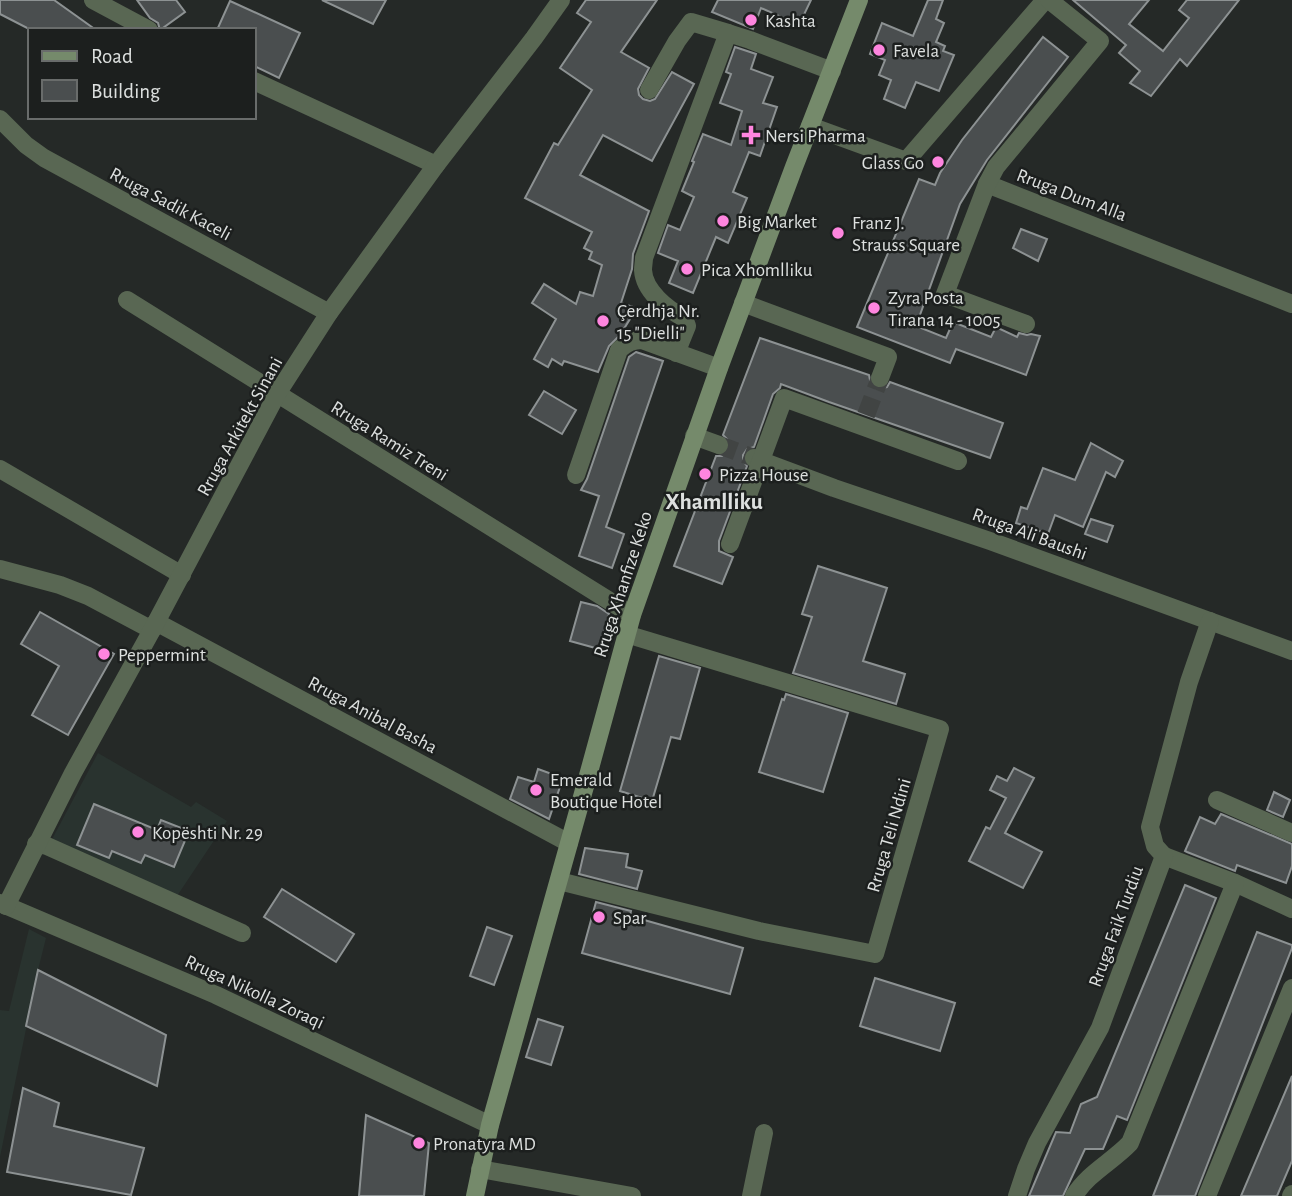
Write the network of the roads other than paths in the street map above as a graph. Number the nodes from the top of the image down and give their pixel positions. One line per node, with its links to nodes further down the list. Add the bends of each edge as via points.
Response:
1 (94, 0): 5 (street)
2 (561, 0): 12 (street, Rruga Arkitekt Sinani)
3 (859, 0): 7 (main road, Rruga Xhanfize Keko)
4 (1047, 0): 11 (street, via 906,161); 13 (street, via 1100,41 996,167)
5 (145, 28)
6 (728, 33): 7 (street); 9 (street, via 691,22); 19 (street, via 644,258 650,290 684,318 687,326)
7 (832, 71): 11 (main road, Rruga Xhanfize Keko)
8 (256, 82): 12 (street)
9 (649, 90)
10 (0, 119): 17 (street, Rruga Sadik Kaceli, via 44,158)
11 (810, 126): 15 (main road, Rruga Xhanfize Keko)
12 (436, 164): 17 (street, Rruga Arkitekt Sinani)
13 (988, 184): 16 (street, Rruga Dum Alla); 18 (street, Rruga Dum Alla, via 944,294)
14 (127, 300): 22 (street, Rruga Ramiz Treni)
15 (743, 303): 20 (main road, Rruga Xhanfize Keko); 21 (street, via 888,357)
16 (1292, 303)
17 (330, 313): 22 (street, Rruga Arkitekt Sinani)
18 (1026, 324)
19 (676, 353): 20 (street); 28 (street, via 642,340 619,350)
20 (719, 368): 23 (main road, Rruga Xhanfize Keko)
21 (880, 378)
22 (277, 394): 31 (street, Rruga Arkitekt Sinani); 32 (street, Rruga Ramiz Treni)
23 (694, 436): 24 (street); 32 (main road, Rruga Xhanfize Keko)
24 (719, 446)
25 (757, 460): 26 (street, via 784,398 864,420); 29 (street); 33 (street, Rruga Ali Baushi)
26 (958, 461)
27 (0, 469): 31 (street)
28 (576, 475)
29 (730, 544)
30 (0, 569): 34 (street, Rruga Anibal Basha, via 60,585)
31 (181, 575): 34 (street, Rruga Arkitekt Sinani)
32 (632, 615): 35 (main road, Rruga Xhanfize Keko)
33 (1210, 621): 36 (street, Rruga Ali Baushi); 41 (street, Rruga Faik Turdiu, via 1150,827 1155,846)
34 (154, 626): 39 (street, Rruga Anibal Basha); 40 (street, Rruga Arkitekt Sinani)
35 (626, 634): 39 (main road, Rruga Xhanfize Keko); 42 (street, Rruga Teli Ndini, via 940,729 875,954 759,931)
36 (1291, 649)
37 (1217, 800): 38 (street)
38 (1292, 832)
39 (569, 843): 42 (main road, Rruga Xhanfize Keko)
40 (36, 844): 44 (street, Rruga Arkitekt Sinani); 46 (street)
41 (1164, 856): 43 (street); 54 (street, Rruga Faik Turdiu, via 1100,1028 1037,1143)
42 (559, 881): 48 (main road, Rruga Xhanfize Keko)
43 (1235, 883): 45 (street); 55 (street, via 1130,1143 1091,1174)
44 (3, 904): 48 (street, Rruga Nikolla Zoraqi, via 216,995)
45 (1291, 908)
46 (242, 933)
47 (1292, 988): 56 (street)
48 (490, 1125): 50 (main road, Rruga Xhanfize Keko)
49 (764, 1133): 53 (street)
50 (480, 1169): 51 (main road, Rruga Xhanfize Keko); 52 (street)
51 (475, 1196)
52 (632, 1196)
53 (751, 1196)
54 (1017, 1196)
55 (1074, 1196)
56 (1206, 1196)

